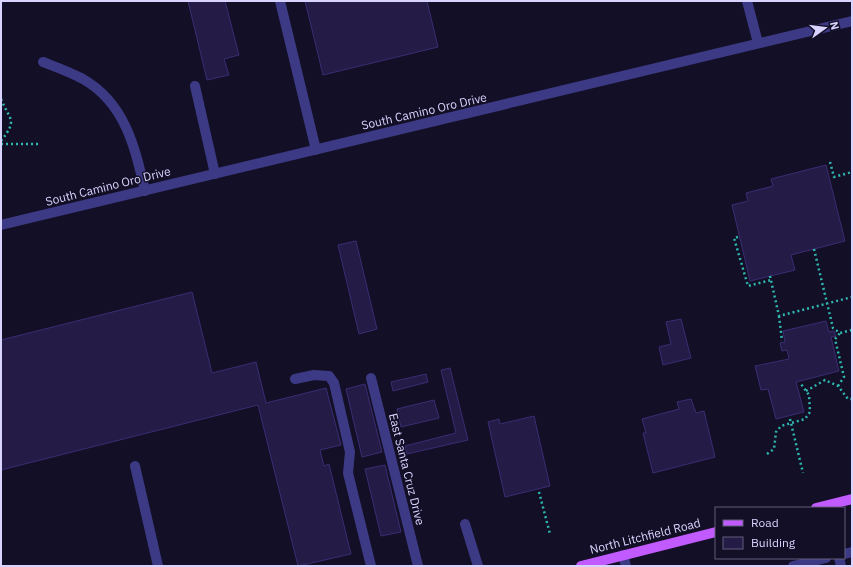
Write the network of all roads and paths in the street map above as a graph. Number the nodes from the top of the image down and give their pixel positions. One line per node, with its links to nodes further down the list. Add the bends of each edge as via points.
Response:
1 (280, 1): 11 (street)
2 (747, 1): 4 (street)
3 (852, 21): 4 (street, South Camino Oro Drive)
4 (758, 44): 11 (street, South Camino Oro Drive)
5 (43, 62): 15 (street, via 83,79 104,95 118,111 129,131 138,157)
6 (195, 86): 14 (street)
7 (1, 99): 8 (path, via 11,117 9,130)
8 (1, 141)
9 (1, 144): 10 (path)
10 (38, 144)
11 (316, 150): 14 (street, South Camino Oro Drive)
12 (830, 162): 13 (path, via 834,177)
13 (852, 172)
14 (215, 174): 15 (street, South Camino Oro Drive)
15 (145, 191): 16 (street, South Camino Oro Drive)
16 (1, 225)
17 (738, 237): 21 (path, via 734,238 748,286 770,278)
18 (814, 249): 20 (path)
19 (852, 297): 20 (path)
20 (827, 303): 21 (path); 23 (path, via 833,328)
21 (779, 316): 24 (path)
22 (852, 330): 23 (path)
23 (840, 333): 28 (path, via 835,339 844,377)
24 (782, 341)
25 (371, 378): 46 (street, East Santa Cruz Drive)
26 (295, 379): 45 (street, via 314,375 329,376 334,383 350,452 348,473)
27 (801, 384): 29 (path)
28 (838, 386): 29 (path, via 826,380); 30 (path, via 848,399)
29 (806, 391): 32 (path, via 809,395 810,412 805,419)
30 (852, 399)
31 (790, 419): 32 (path)
32 (791, 423): 33 (path, via 781,426 776,432 774,449); 35 (path)
33 (767, 454)
34 (134, 466): 44 (street)
35 (803, 473)
36 (539, 492): 41 (path)
37 (852, 499): 38 (main road)
38 (822, 507)
39 (465, 524): 47 (street)
40 (715, 532): 42 (main road, North Litchfield Road)
41 (550, 534)
42 (622, 555): 48 (main road, North Litchfield Road); 49 (street)
43 (822, 559): 50 (street)
44 (158, 566)
45 (371, 566)
46 (418, 566)
47 (478, 566)
48 (581, 566)
49 (626, 566)
50 (793, 566)

